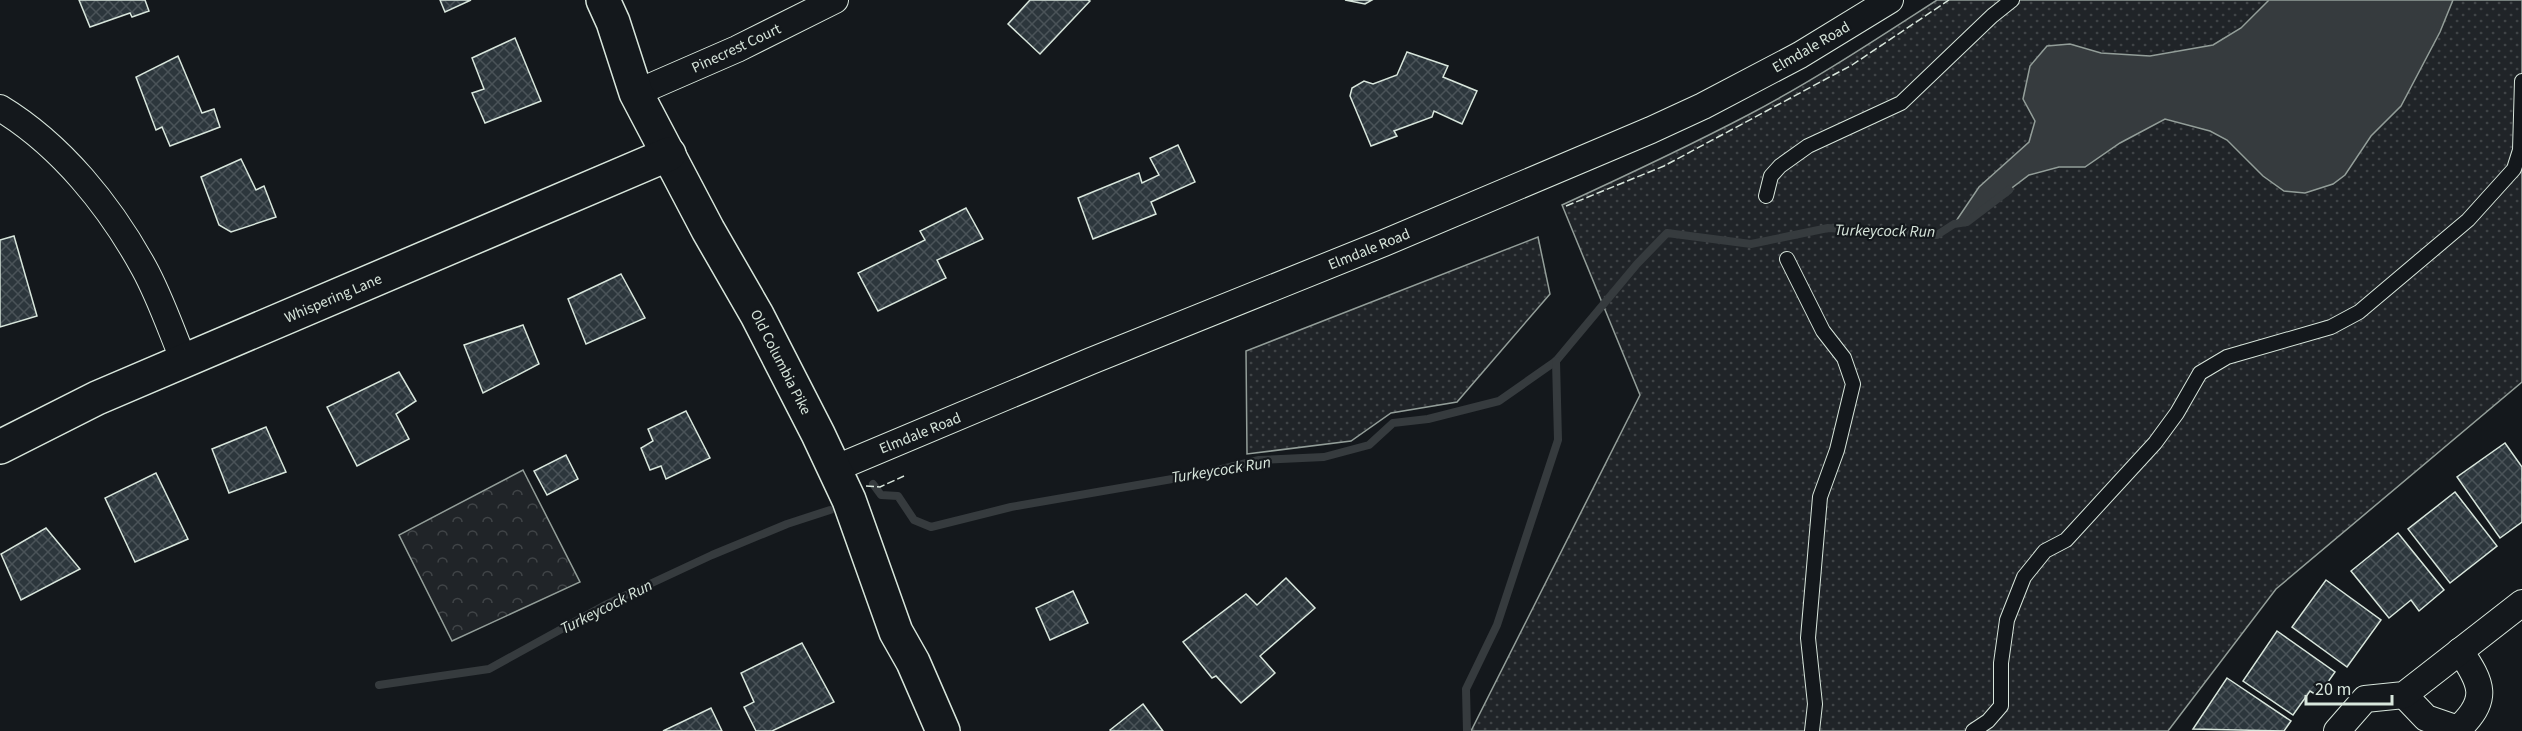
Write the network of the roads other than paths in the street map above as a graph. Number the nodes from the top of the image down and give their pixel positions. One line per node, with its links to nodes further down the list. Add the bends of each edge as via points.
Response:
1 (603, 0): 6 (street, Old Columbia Pike, via 614,22)
2 (836, 0): 6 (street, Pinecrest Court)
3 (1890, 0): 13 (street, Elmdale Road, via 1800,55 1651,130)
4 (2012, 0): 9 (lane, via 1901,103 1808,147 1780,166 1772,176)
5 (2522, 81): 19 (lane, via 2520,150 2514,168 2468,220 2359,312 2331,327 2227,357 2200,373 2155,443 2066,540 2044,551 2024,577 2007,620 2001,706 1989,721)
6 (636, 93): 8 (street, Old Columbia Pike)
7 (0, 108): 11 (street, via 53,148 114,220 145,269)
8 (669, 154): 11 (street, Whispering Lane); 13 (street, Old Columbia Pike, via 757,315)
9 (1767, 196)
10 (1787, 259): 18 (lane, via 1823,331 1844,358 1853,384 1837,450 1820,497 1808,638 1815,704)
11 (184, 361): 12 (street, Whispering Lane)
12 (0, 447)
13 (834, 470): 17 (street, Old Columbia Pike, via 849,500 896,632)
14 (2522, 603): 15 (street)
15 (2460, 651): 16 (street); 16 (street, via 2476,674 2481,692 2474,715 2458,729 2426,718)
16 (2403, 695): 20 (street, via 2365,699)
17 (943, 731)
18 (1812, 731)
19 (1973, 731)
20 (2337, 731)

